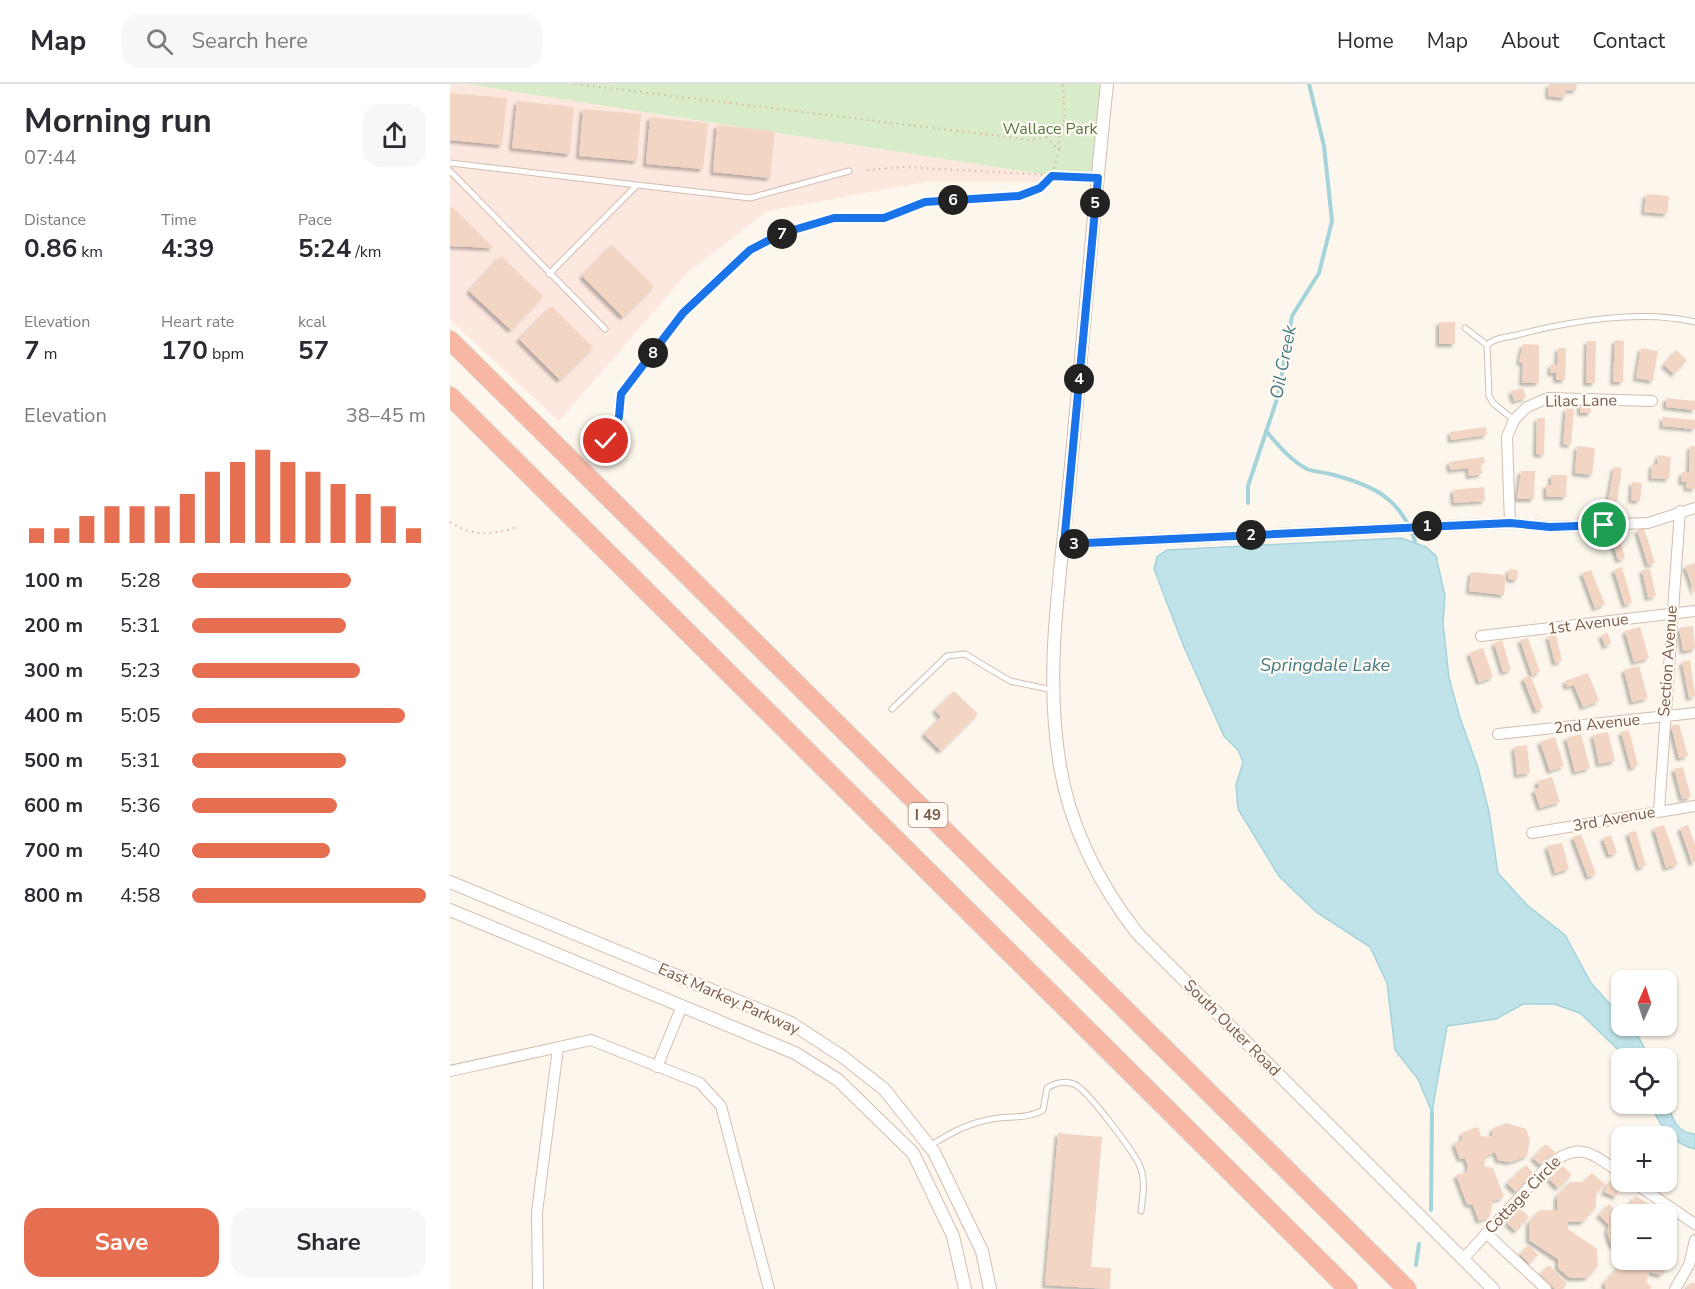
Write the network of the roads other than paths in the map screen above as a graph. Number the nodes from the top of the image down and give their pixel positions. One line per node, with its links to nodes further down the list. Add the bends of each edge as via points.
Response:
1 (1107, 84): 18 (street, South Outer Road)
2 (450, 163): 5 (lane)
3 (450, 171): 6 (lane)
4 (849, 171): 5 (lane, via 750,198)
5 (638, 185): 6 (lane)
6 (549, 274): 9 (lane)
7 (1695, 322): 11 (lane, via 1660,317 1572,323)
8 (1466, 328): 11 (lane)
9 (605, 329)
10 (450, 340): 49 (highway, I 49)
11 (1487, 345): 14 (lane, via 1490,396)
12 (450, 396): 48 (highway, I 49)
13 (1652, 401): 14 (street, Lilac Lane, via 1548,398 1527,407)
14 (1514, 420): 17 (street, via 1505,449)
15 (1695, 508): 16 (street)
16 (1680, 511): 17 (street, via 1648,523 1550,527); 20 (street, Section Avenue)
17 (1510, 523): 18 (street)
18 (1064, 544): 22 (street, South Outer Road, via 1054,623)
19 (1695, 611): 20 (street, 1st Avenue)
20 (1671, 613): 21 (street, 1st Avenue); 25 (street, Section Avenue)
21 (1481, 636)
22 (1053, 690): 23 (lane, via 1010,681 965,654 947,656); 43 (street, South Outer Road, via 1060,769 1079,833 1128,921)
23 (892, 709)
24 (1695, 713): 25 (street, 2nd Avenue)
25 (1664, 716): 26 (street, 2nd Avenue); 28 (street, Section Avenue)
26 (1498, 734)
27 (1695, 806): 28 (street, 3rd Avenue)
28 (1659, 811): 29 (street, 3rd Avenue)
29 (1532, 833)
30 (450, 882): 36 (street, East Markey Parkway, via 791,1023 884,1089)
31 (450, 910): 32 (street, East Markey Parkway)
32 (681, 1005): 34 (street); 46 (street, East Markey Parkway, via 795,1053 838,1080 913,1153 953,1236)
33 (558, 1048): 34 (street, via 591,1040); 35 (street); 44 (street, via 537,1212)
34 (657, 1066): 45 (street, via 700,1083 721,1106)
35 (450, 1071)
36 (929, 1146): 39 (lane, via 962,1126 1035,1115 1043,1110 1047,1088 1058,1082 1073,1084 1088,1094 1139,1165 1144,1182); 47 (street, East Markey Parkway, via 982,1251)
37 (1611, 1166): 41 (street, Cottage Circle, via 1579,1150 1565,1152)
38 (1649, 1192): 40 (street)
39 (1141, 1211)
40 (1695, 1224)
41 (1486, 1233): 43 (street, Cottage Circle); 51 (street)
42 (1695, 1240): 52 (street, via 1689,1265)
43 (1463, 1259): 50 (street, South Outer Road)
44 (538, 1289)
45 (769, 1289)
46 (964, 1289)
47 (990, 1289)
48 (1348, 1289)
49 (1407, 1289)
50 (1493, 1289)
51 (1546, 1289)
52 (1675, 1289)

